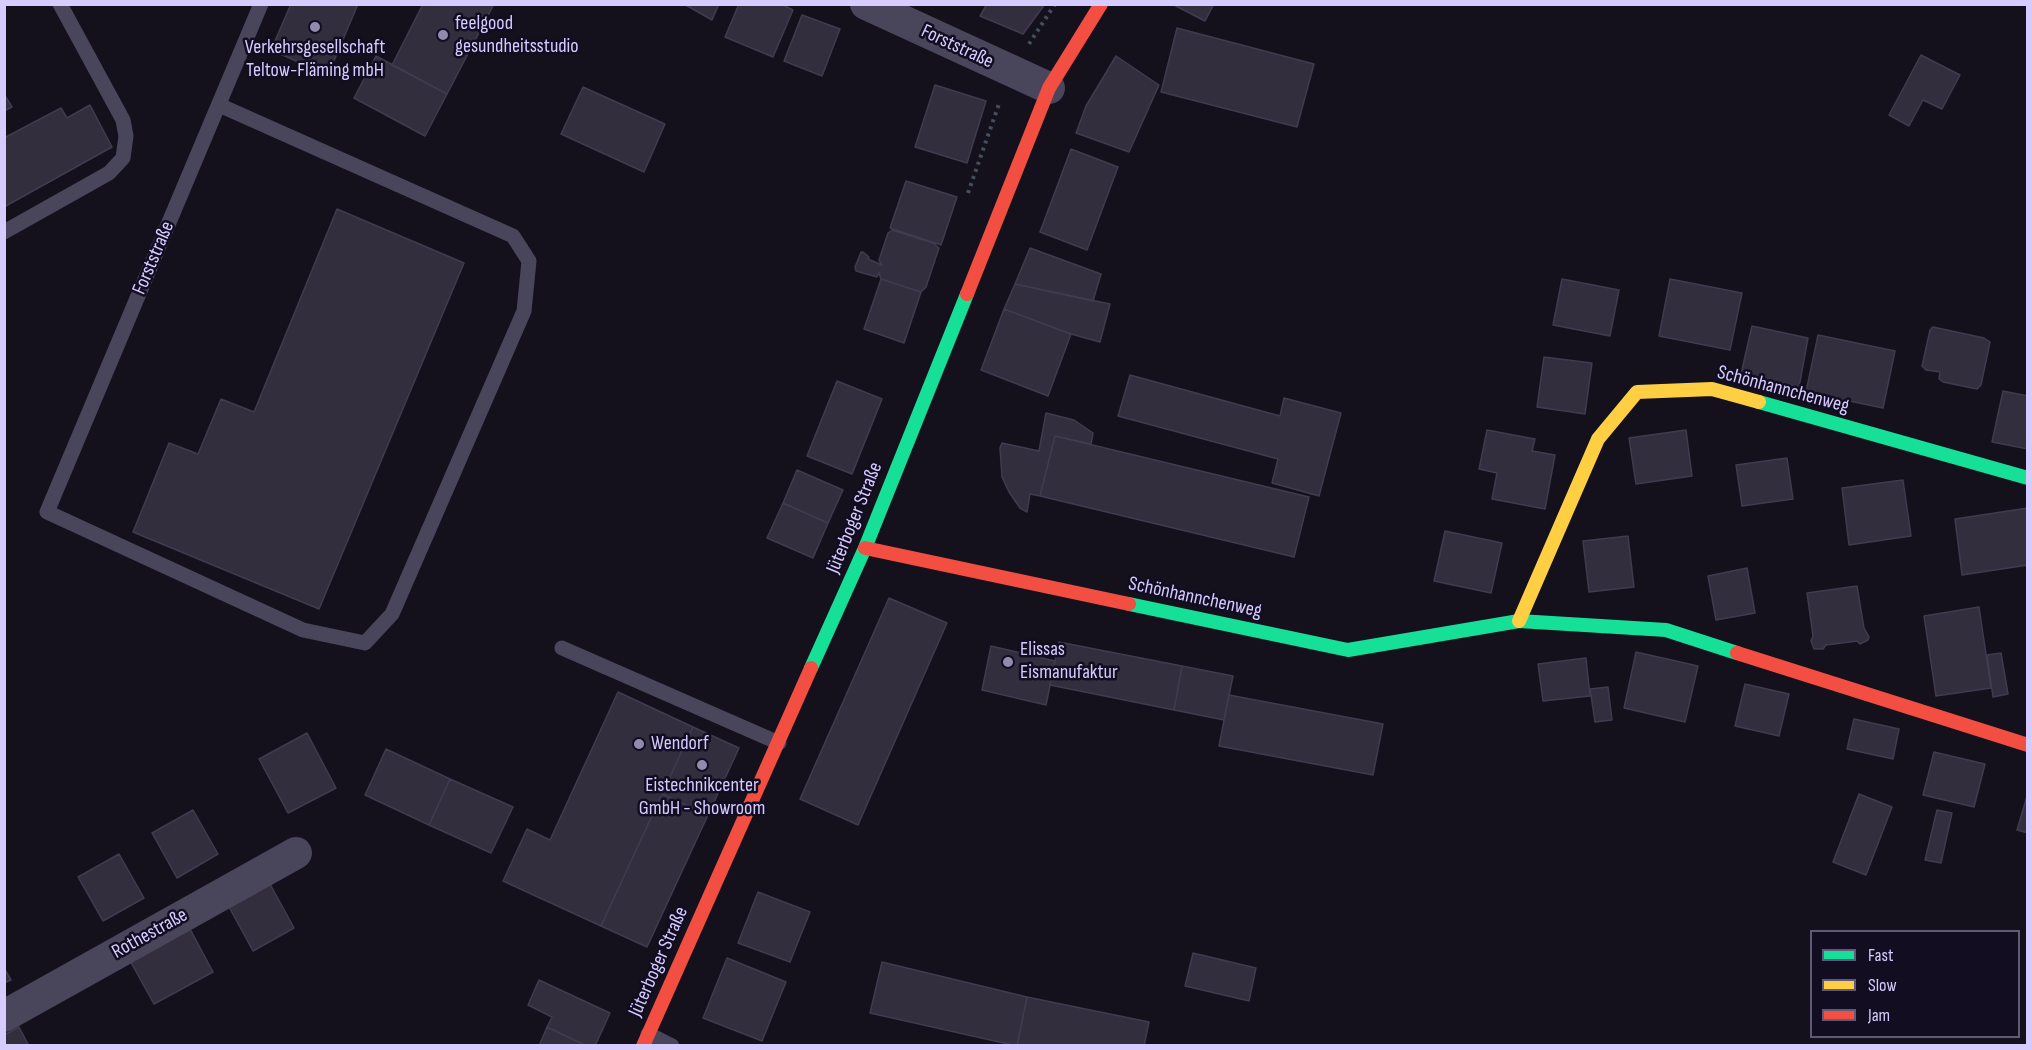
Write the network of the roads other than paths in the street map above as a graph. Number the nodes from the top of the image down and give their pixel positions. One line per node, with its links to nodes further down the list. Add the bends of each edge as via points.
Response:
1 (60, 4): 7 (lane, via 123,120 123,158 109,173)
2 (261, 4): 6 (lane, Forststraße)
3 (866, 4): 5 (street, Forststraße)
4 (1101, 4): 5 (street, Jüterboger Straße)
5 (1049, 88): 9 (street, Jüterboger Straße)
6 (219, 105): 6 (lane, Forststraße, via 47,512 303,630 365,644 392,614 524,311 529,261 513,236)
7 (4, 232)
8 (2028, 478): 10 (street, Schönhannchenweg, via 1712,389 1637,392 1598,439)
9 (865, 548): 10 (street, Schönhannchenweg, via 1348,650); 12 (street, Jüterboger Straße)
10 (1519, 621): 13 (street, Schönhannchenweg, via 1666,630)
11 (562, 648): 12 (lane)
12 (779, 743): 16 (street, Jüterboger Straße)
13 (2028, 745)
14 (296, 853): 15 (street, Rothestraße)
15 (4, 1016)
16 (645, 1040): 17 (lane)
17 (672, 1046)

